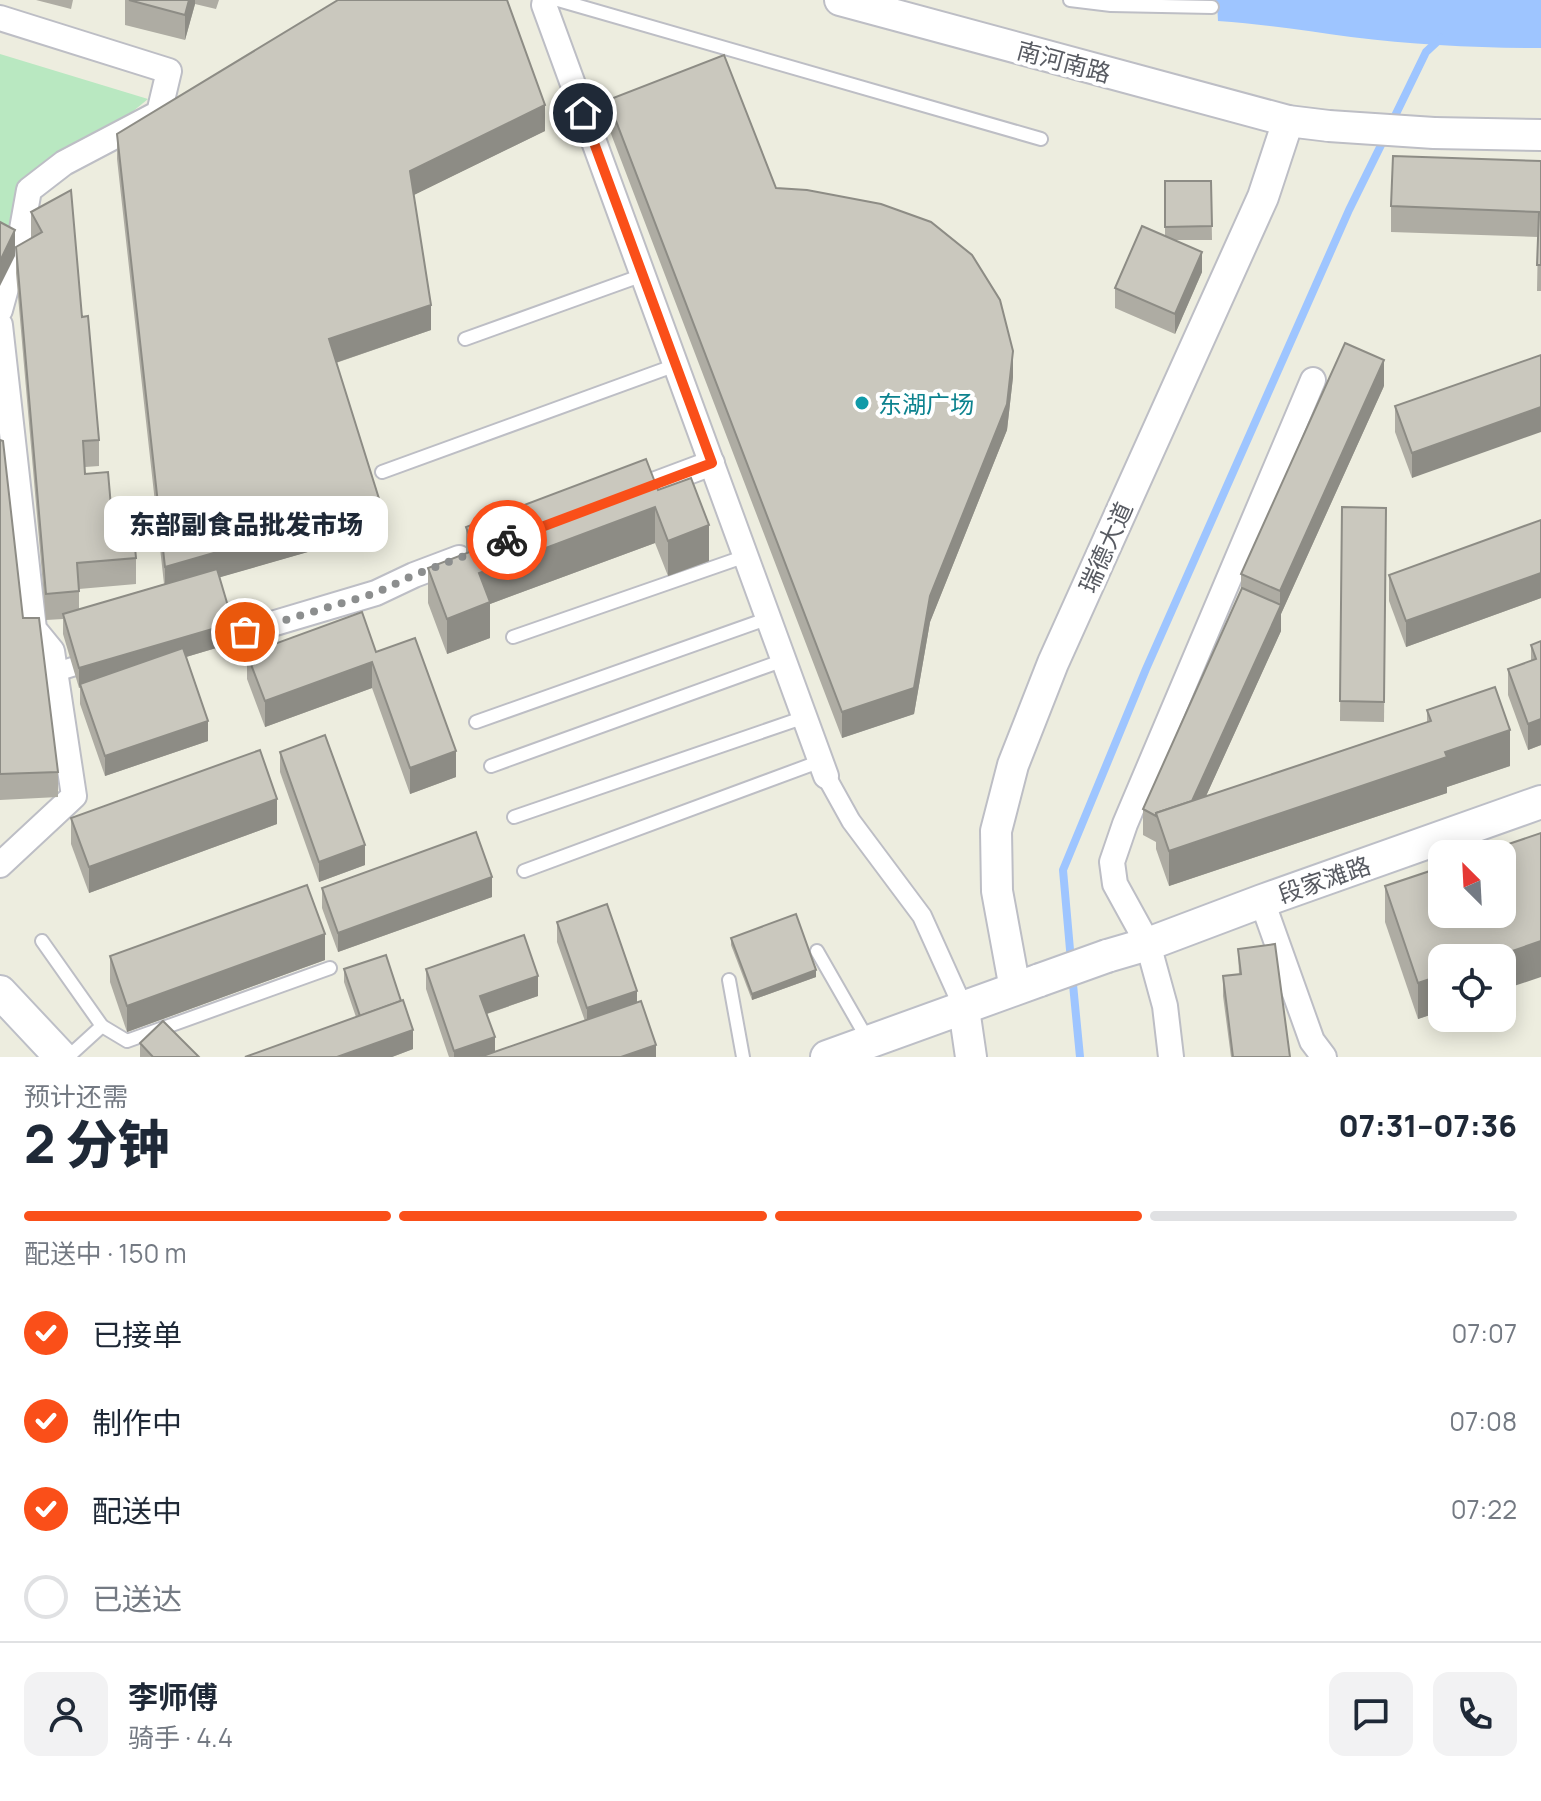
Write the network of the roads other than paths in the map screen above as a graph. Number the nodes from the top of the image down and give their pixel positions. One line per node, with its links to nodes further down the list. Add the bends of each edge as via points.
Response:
1 (545, 0): 10 (street)
2 (558, 0): 9 (lane)
3 (840, 0): 7 (street, 南河南路)
4 (1070, 0): 5 (lane)
5 (1212, 7)
6 (0, 18): 11 (street, via 169,71 159,113 64,163 29,190 22,251)
7 (1288, 121): 8 (street, 南河南路, bridge); 42 (street, 瑞德大道, via 1263,197 1053,663 1013,765 996,831 997,891)
8 (1541, 135)
9 (1041, 139)
10 (643, 275): 13 (lane); 14 (street)
11 (0, 310)
12 (0, 325): 26 (street, via 34,629 52,651)
13 (465, 339)
14 (676, 365): 16 (street); 17 (lane)
15 (1313, 380): 38 (street, via 1112,862 1115,884)
16 (712, 463): 18 (street); 20 (street)
17 (382, 472)
18 (608, 502)
19 (473, 553): 22 (street, via 376,593)
20 (746, 556): 21 (street); 23 (lane)
21 (769, 618): 25 (street); 29 (lane)
22 (239, 630)
23 (513, 637)
24 (115, 653): 26 (street)
25 (784, 660): 28 (street); 30 (lane)
26 (56, 672): 27 (street); 34 (street, via 74,796)
27 (0, 677)
28 (805, 717): 31 (street); 33 (lane)
29 (476, 722)
30 (491, 766)
31 (824, 769): 35 (lane); 44 (street, via 851,821 922,916)
32 (1541, 802): 36 (main road, 段家滩路)
33 (514, 817)
34 (0, 865)
35 (524, 871)
36 (1262, 901): 38 (main road, 段家滩路); 53 (street, via 1312,1041)
37 (42, 941): 45 (lane)
38 (1148, 944): 42 (main road, 段家滩路, bridge); 52 (street, via 1165,1006)
39 (817, 951): 46 (lane)
40 (330, 968): 45 (lane, via 127,1041)
41 (729, 980): 49 (lane)
42 (1028, 984): 44 (main road, 段家滩路)
43 (0, 992): 47 (main road)
44 (964, 1009): 46 (main road, 段家滩路); 51 (street)
45 (102, 1026): 48 (lane)
46 (869, 1043): 50 (main road, 段家滩路)
47 (61, 1057)
48 (68, 1057)
49 (743, 1057)
50 (827, 1057)
51 (971, 1057)
52 (1171, 1057)
53 (1324, 1057)

